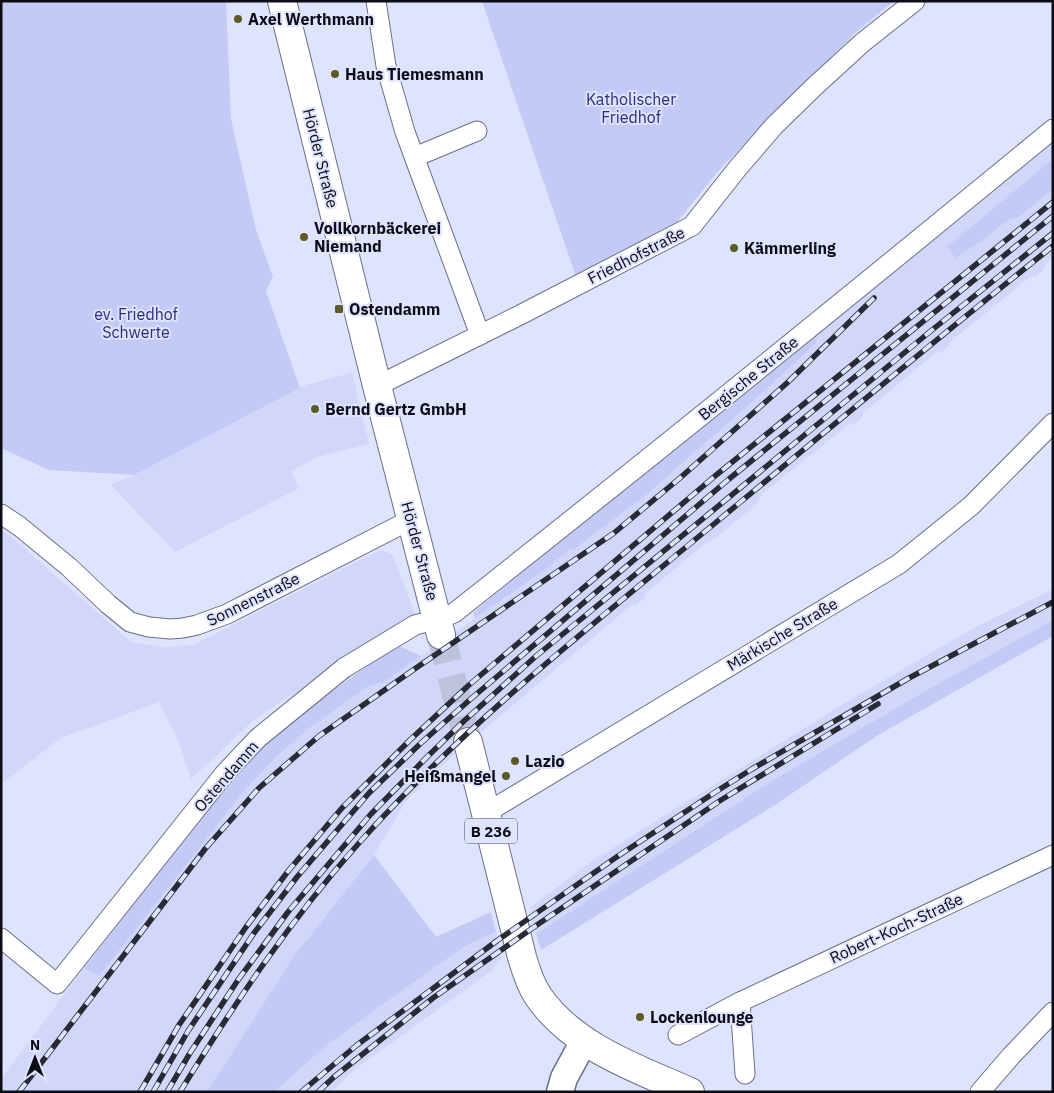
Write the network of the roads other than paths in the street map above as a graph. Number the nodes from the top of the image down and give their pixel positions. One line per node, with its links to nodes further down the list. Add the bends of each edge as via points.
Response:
1 (282, 1): 8 (main road, Hörder Straße)
2 (376, 1): 6 (street, via 386,66)
3 (915, 1): 7 (street, Friedhofstraße, via 814,87 774,126 692,226)
4 (1053, 129): 12 (street, Bergische Straße)
5 (477, 130): 6 (street)
6 (415, 158): 7 (street)
7 (480, 335): 8 (street, Friedhofstraße)
8 (377, 386): 11 (main road, Hörder Straße)
9 (1053, 423): 14 (street, Märkische Straße, via 972,505 899,564)
10 (1, 514): 11 (street, Sonnenstraße, via 62,561 130,622 170,629 197,625 227,614)
11 (412, 519): 12 (main road, Hörder Straße)
12 (440, 627): 16 (street, Ostendamm, via 415,625 344,668 258,738 225,773 57,984)
13 (468, 742): 14 (main road, B 236)
14 (486, 813): 20 (main road, B 236, via 528,977 557,1020)
15 (1053, 855): 17 (street, Robert-Koch-Straße)
16 (1, 938)
17 (740, 1002): 19 (street, Robert-Koch-Straße); 21 (street)
18 (1053, 1012): 24 (street)
19 (678, 1035)
20 (584, 1041): 22 (main road); 23 (main road, B 236, via 618,1061)
21 (745, 1074)
22 (560, 1092)
23 (690, 1092)
24 (980, 1092)

